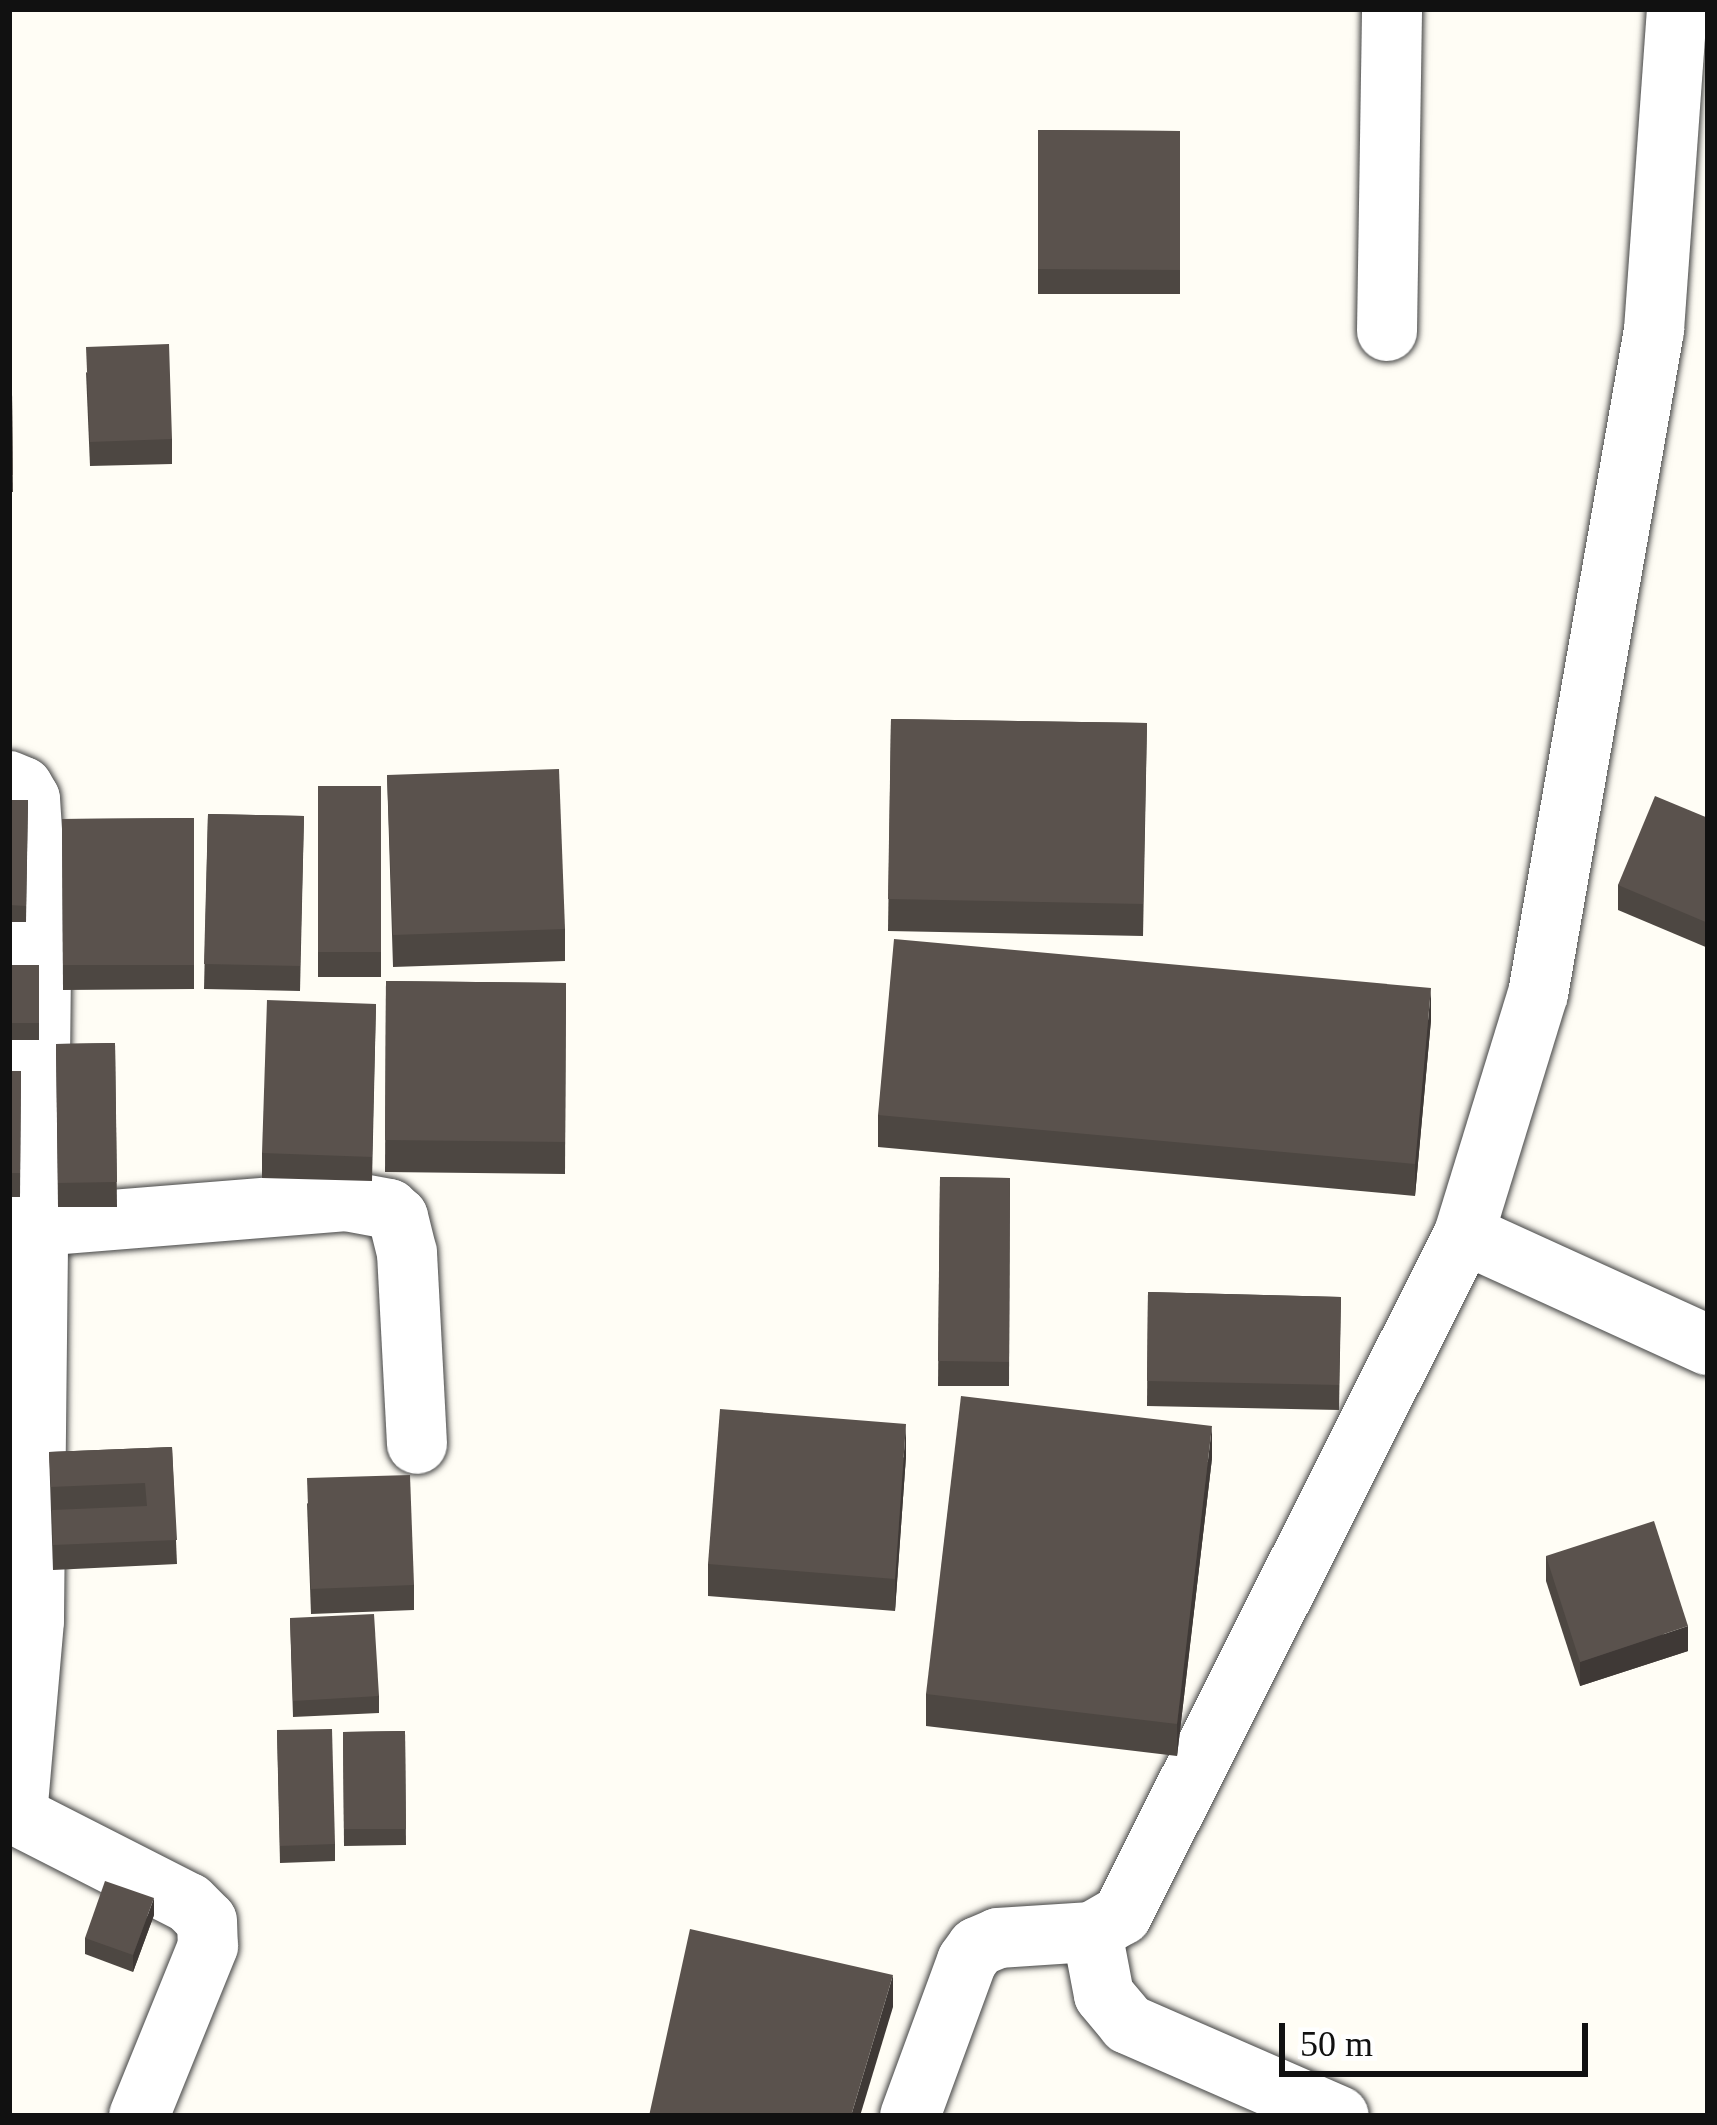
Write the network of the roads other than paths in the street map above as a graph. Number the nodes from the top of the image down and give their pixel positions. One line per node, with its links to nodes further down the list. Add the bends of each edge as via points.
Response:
1 (1392, 9): 3 (street)
2 (1677, 9): 6 (street, via 1650,353 1538,994)
3 (1387, 331)
4 (9, 781): 5 (street, via 23,787 32,820 41,969)
5 (38, 1226): 8 (street, via 346,1201 389,1209 407,1253); 9 (street, via 34,1622)
6 (1465, 1234): 7 (street); 10 (street, via 1122,1915)
7 (1708, 1345)
8 (417, 1444)
9 (11, 1814): 11 (street, via 189,1903 207,1922 208,1946)
10 (1091, 1932): 12 (street, via 998,1938 977,1947); 13 (street, via 1104,1995 1128,2024)
11 (139, 2116)
12 (910, 2116)
13 (1339, 2116)

